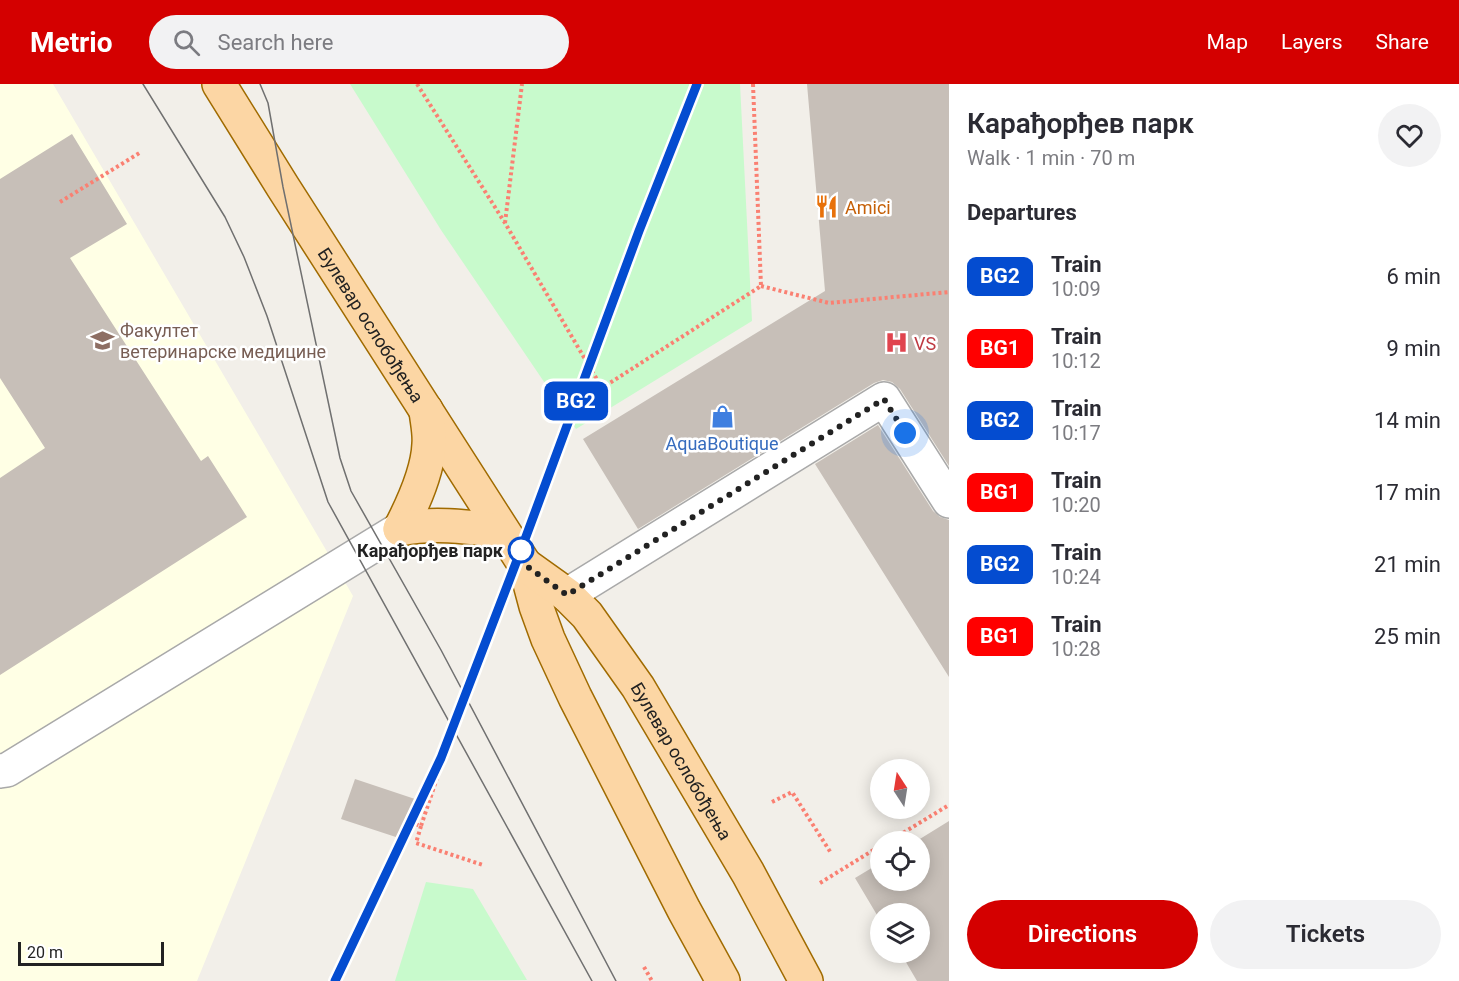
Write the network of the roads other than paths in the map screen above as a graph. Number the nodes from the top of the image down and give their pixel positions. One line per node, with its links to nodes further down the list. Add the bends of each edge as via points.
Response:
1 (219, 84): 2 (main road, Булевар ослобођења)
2 (426, 408): 4 (main road, via 426,464); 5 (main road, Булевар ослобођења)
3 (949, 501): 7 (lane, via 884,399)
4 (400, 529): 5 (main road, via 431,526); 8 (lane)
5 (502, 531): 6 (main road, Булевар ослобођења)
6 (525, 565): 7 (main road, Булевар ослобођења); 9 (main road, Булевар ослобођења, via 548,639 575,697)
7 (567, 595): 10 (main road, Булевар ослобођења, via 587,615 638,687 748,873)
8 (0, 771)
9 (723, 981)
10 (806, 981)

